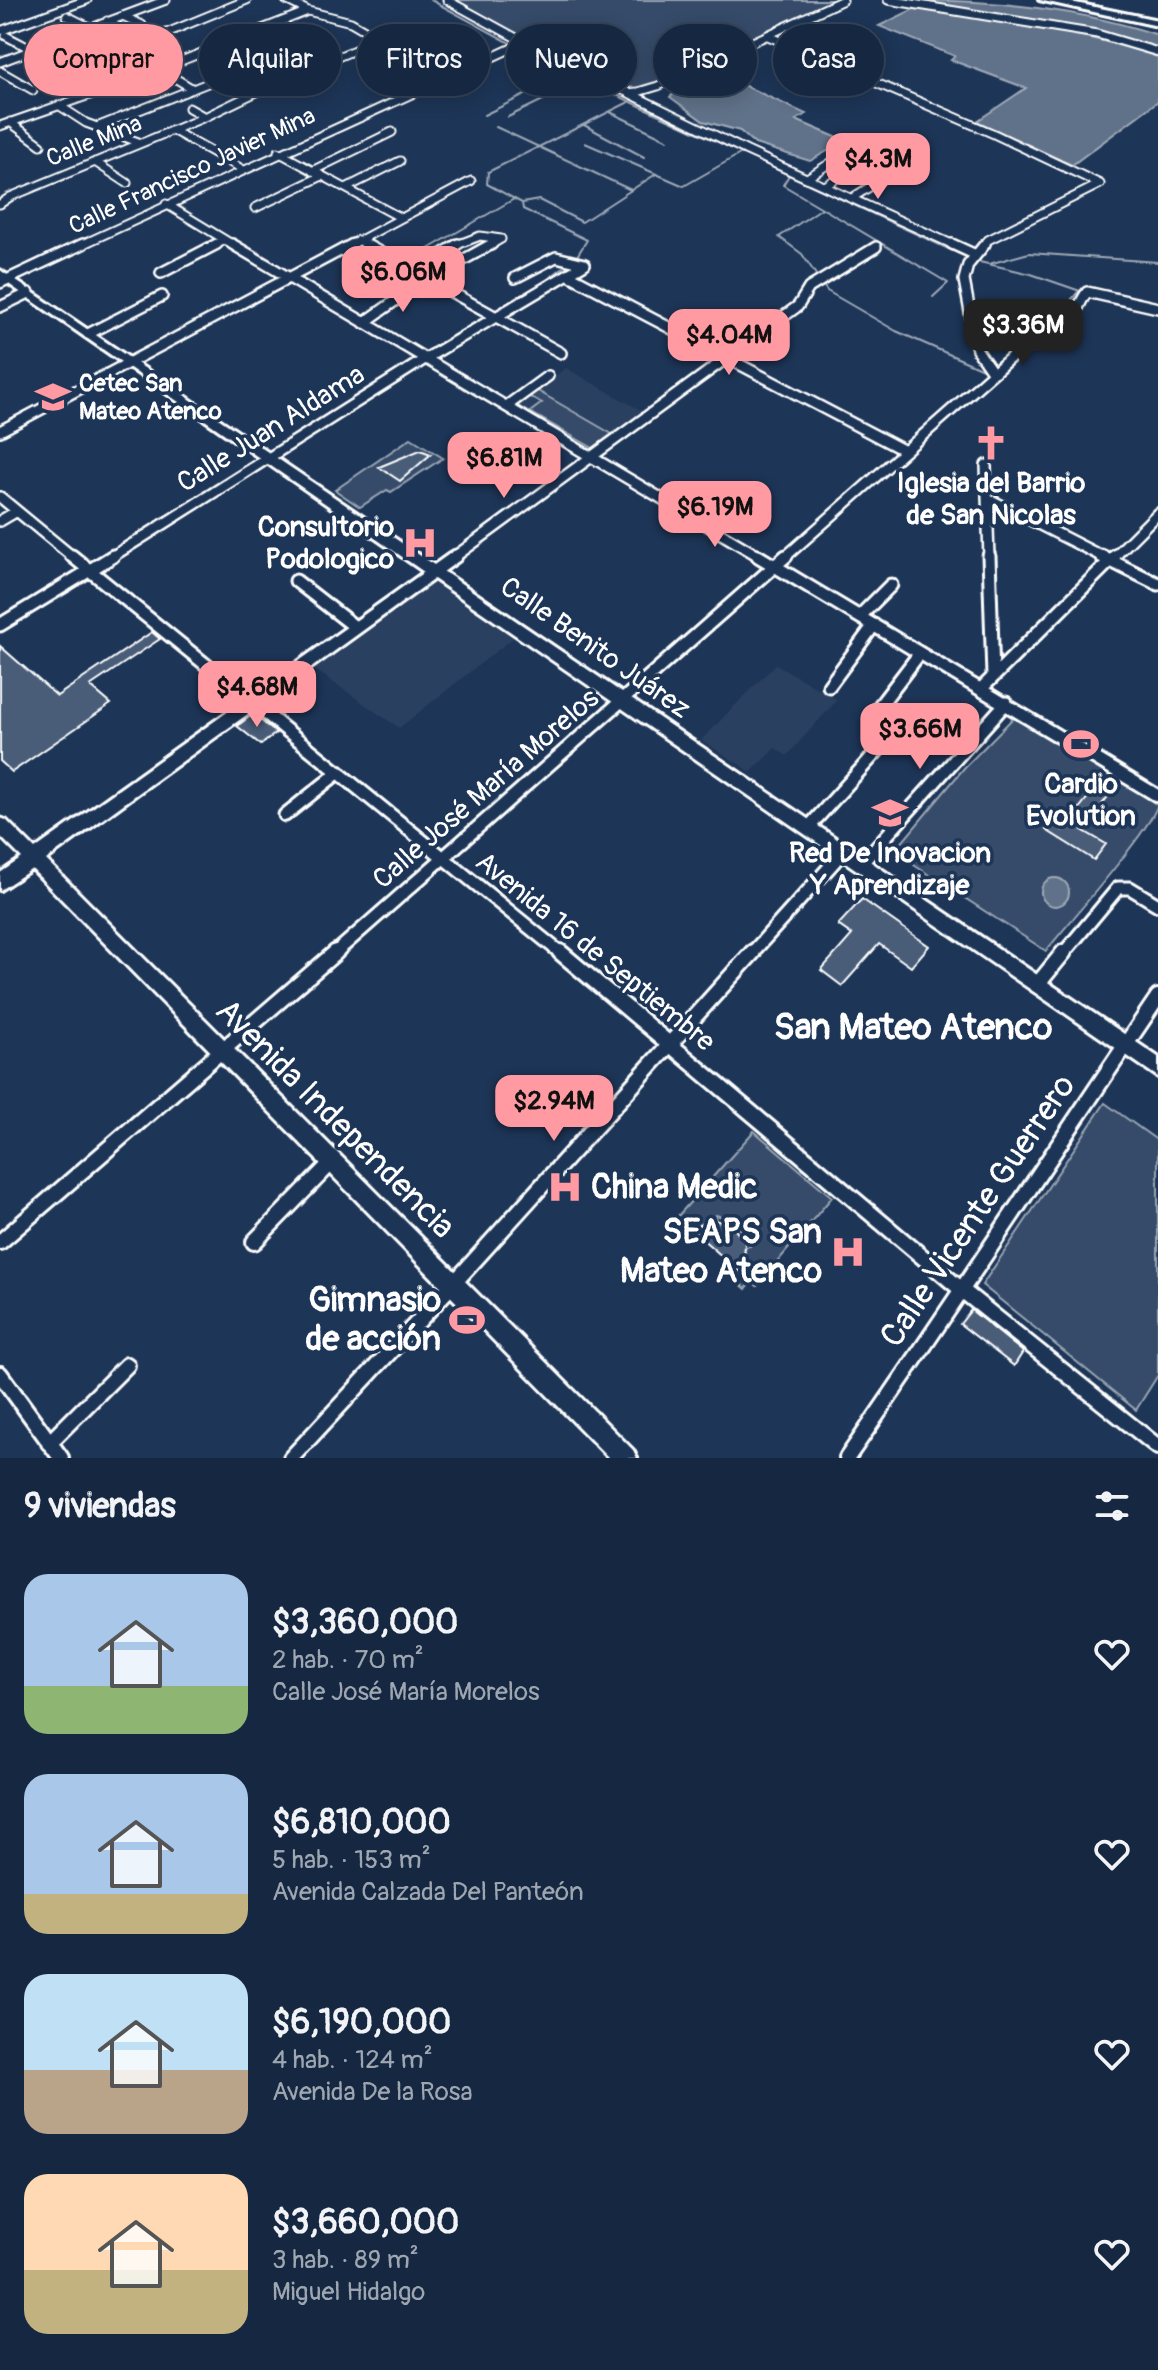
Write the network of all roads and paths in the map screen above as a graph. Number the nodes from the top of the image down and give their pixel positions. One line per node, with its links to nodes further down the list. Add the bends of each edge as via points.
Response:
1 (87, 0): 23 (street)
2 (141, 0): 11 (street)
3 (166, 0): 11 (street)
4 (247, 0): 21 (street)
5 (286, 0): 12 (street)
6 (447, 0): 25 (street)
7 (843, 0): 24 (street)
8 (888, 0): 29 (street, via 1097,34)
9 (1045, 0): 16 (highway)
10 (1063, 0): 16 (highway)
11 (152, 5): 14 (street)
12 (308, 11): 22 (street); 30 (street)
13 (67, 16): 17 (street)
14 (123, 16): 15 (street); 20 (street)
15 (107, 21): 18 (street); 19 (street)
16 (1158, 22)
17 (83, 24)
18 (98, 24)
19 (113, 24)
20 (140, 24)
21 (183, 26)
22 (357, 26)
23 (3, 33): 26 (street)
24 (768, 36): 37 (street); 74 (street, via 1100,184 998,234)
25 (506, 37)
26 (24, 45)
27 (357, 49): 43 (street, Calle Mina)
28 (24, 52): 31 (street)
29 (1158, 52)
30 (183, 60)
31 (0, 62)
32 (0, 71): 34 (street)
33 (183, 83): 36 (street)
34 (24, 85)
35 (199, 87): 36 (street)
36 (193, 89): 46 (street)
37 (637, 92)
38 (87, 96): 41 (street)
39 (403, 96): 51 (street, Calle Francisco Javier Mina)
40 (635, 96): 60 (street)
41 (60, 106): 44 (street); 46 (street)
42 (189, 108): 43 (street)
43 (205, 117): 47 (street, Calle Mina)
44 (10, 122): 45 (street); 50 (street)
45 (0, 126)
46 (99, 126): 49 (street)
47 (172, 130): 49 (street, Calle Mina); 56 (street)
48 (392, 132): 57 (street)
49 (141, 143): 55 (street, Calle Mina)
50 (41, 145)
51 (278, 152): 56 (street, Calle Francisco Javier Mina); 57 (street)
52 (871, 155): 63 (street)
53 (841, 156): 60 (street)
54 (400, 161): 64 (street)
55 (95, 162): 62 (street); 66 (street, Calle Mina)
56 (242, 169): 67 (street, Calle Francisco Javier Mina)
57 (312, 171): 58 (street)
58 (322, 176): 64 (street); 68 (street)
59 (887, 176): 65 (street)
60 (807, 178): 63 (street)
61 (471, 181): 69 (street)
62 (127, 183)
63 (825, 186): 65 (street)
64 (346, 188): 69 (street)
65 (852, 198): 74 (street)
66 (0, 204)
67 (166, 204): 71 (street); 80 (street, Calle Francisco Javier Mina)
68 (255, 208)
69 (401, 218): 70 (street)
70 (358, 240): 76 (street); 79 (street)
71 (223, 241): 77 (street); 79 (street)
72 (876, 247): 91 (street, via 813,285 788,313)
73 (438, 258): 75 (street); 75 (street, via 480,235 501,239); 76 (street)
74 (973, 259): 94 (street, via 964,280 977,350)
75 (453, 265): 82 (street)
76 (413, 272): 82 (street)
77 (161, 273)
78 (569, 275): 81 (street, via 585,264 565,255); 87 (street, Calle Juan Aldama); 91 (street)
79 (286, 277): 88 (street); 93 (street)
80 (3, 278): 83 (main road, Calle Benito Juárez)
81 (515, 278)
82 (427, 280): 87 (street); 88 (street)
83 (29, 293): 85 (street); 89 (main road, Calle Benito Juárez)
84 (162, 296): 89 (street)
85 (0, 307)
86 (1158, 308): 94 (street, Calle José María Morelos, via 1088,292 1061,328 1026,344)
87 (496, 317): 90 (street); 92 (street, Calle Juan Aldama)
88 (364, 323): 92 (street)
89 (88, 334): 93 (main road, Calle Benito Juárez)
90 (561, 353)
91 (727, 358): 98 (street); 99 (street)
92 (425, 359): 96 (street); 100 (street, Calle Juan Aldama)
93 (128, 362): 97 (street); 100 (main road, Calle Benito Juárez)
94 (993, 373): 98 (street, Calle José María Morelos)
95 (548, 376): 96 (street)
96 (508, 405): 99 (street)
97 (0, 431)
98 (905, 451): 108 (street, Calle José María Morelos)
99 (593, 456): 108 (street); 110 (street)
100 (269, 460): 109 (street, Calle Juan Aldama); 110 (main road, Calle Benito Juárez)
101 (986, 465): 103 (street)
102 (0, 497): 104 (street, Avenida 16 de Septiembre)
103 (987, 498): 107 (street); 119 (street)
104 (17, 511): 106 (street); 109 (street, Avenida 16 de Septiembre)
105 (1158, 513): 107 (street)
106 (0, 521)
107 (1111, 559): 112 (street); 119 (street)
108 (777, 566): 114 (street); 122 (street, Calle José María Morelos)
109 (89, 570): 115 (street, Calle Juan Aldama); 123 (street, Avenida 16 de Septiembre)
110 (435, 571): 117 (main road); 122 (main road, Calle Benito Juárez)
111 (296, 581): 117 (street)
112 (1158, 584)
113 (891, 585): 114 (street)
114 (860, 616): 116 (street)
115 (0, 625)
116 (874, 625): 118 (street); 120 (street)
117 (355, 627): 123 (main road)
118 (920, 653): 121 (street); 125 (street)
119 (993, 676): 121 (street)
120 (829, 686)
121 (981, 689): 124 (street)
122 (623, 702): 131 (main road, Calle Benito Juárez); 134 (street, Calle José María Morelos)
123 (251, 703): 127 (street, Avenida 16 de Septiembre); 133 (main road)
124 (1006, 703): 128 (street); 135 (street)
125 (878, 708)
126 (889, 738): 131 (street)
127 (339, 772): 129 (street); 134 (street, Avenida 16 de Septiembre)
128 (1158, 796)
129 (285, 815)
130 (0, 825): 133 (main road, Avenida Independencia)
131 (808, 828): 132 (main road, Calle Benito Juárez)
132 (843, 852): 135 (main road, Calle Benito Juárez); 140 (street)
133 (32, 859): 136 (main road); 142 (main road, Avenida Independencia)
134 (443, 860): 140 (street, Avenida 16 de Septiembre); 142 (street, Calle José María Morelos)
135 (861, 864): 138 (main road, Calle Benito Juárez)
136 (0, 883)
137 (1158, 905): 138 (street, via 1130,888 1118,888)
138 (1037, 985): 141 (main road, Calle Benito Juárez)
139 (1158, 997): 141 (street, Calle Vicente Guerrero)
140 (670, 1042): 147 (street); 148 (street, Avenida 16 de Septiembre)
141 (1125, 1046): 143 (main road, Calle Benito Juárez); 148 (street, Calle Vicente Guerrero)
142 (220, 1050): 144 (main road, Avenida Independencia); 145 (street, Calle José María Morelos)
143 (1158, 1068)
144 (332, 1162): 146 (street); 147 (main road, Avenida Independencia)
145 (0, 1242)
146 (254, 1242)
147 (454, 1283): 154 (street); 155 (main road, Avenida Independencia)
148 (963, 1291): 152 (street, Avenida 16 de Septiembre); 156 (street, Calle Vicente Guerrero)
149 (127, 1365): 151 (street)
150 (0, 1374): 151 (street)
151 (49, 1443): 153 (street)
152 (1158, 1447)
153 (61, 1458)
154 (291, 1458)
155 (625, 1458)
156 (847, 1458)

